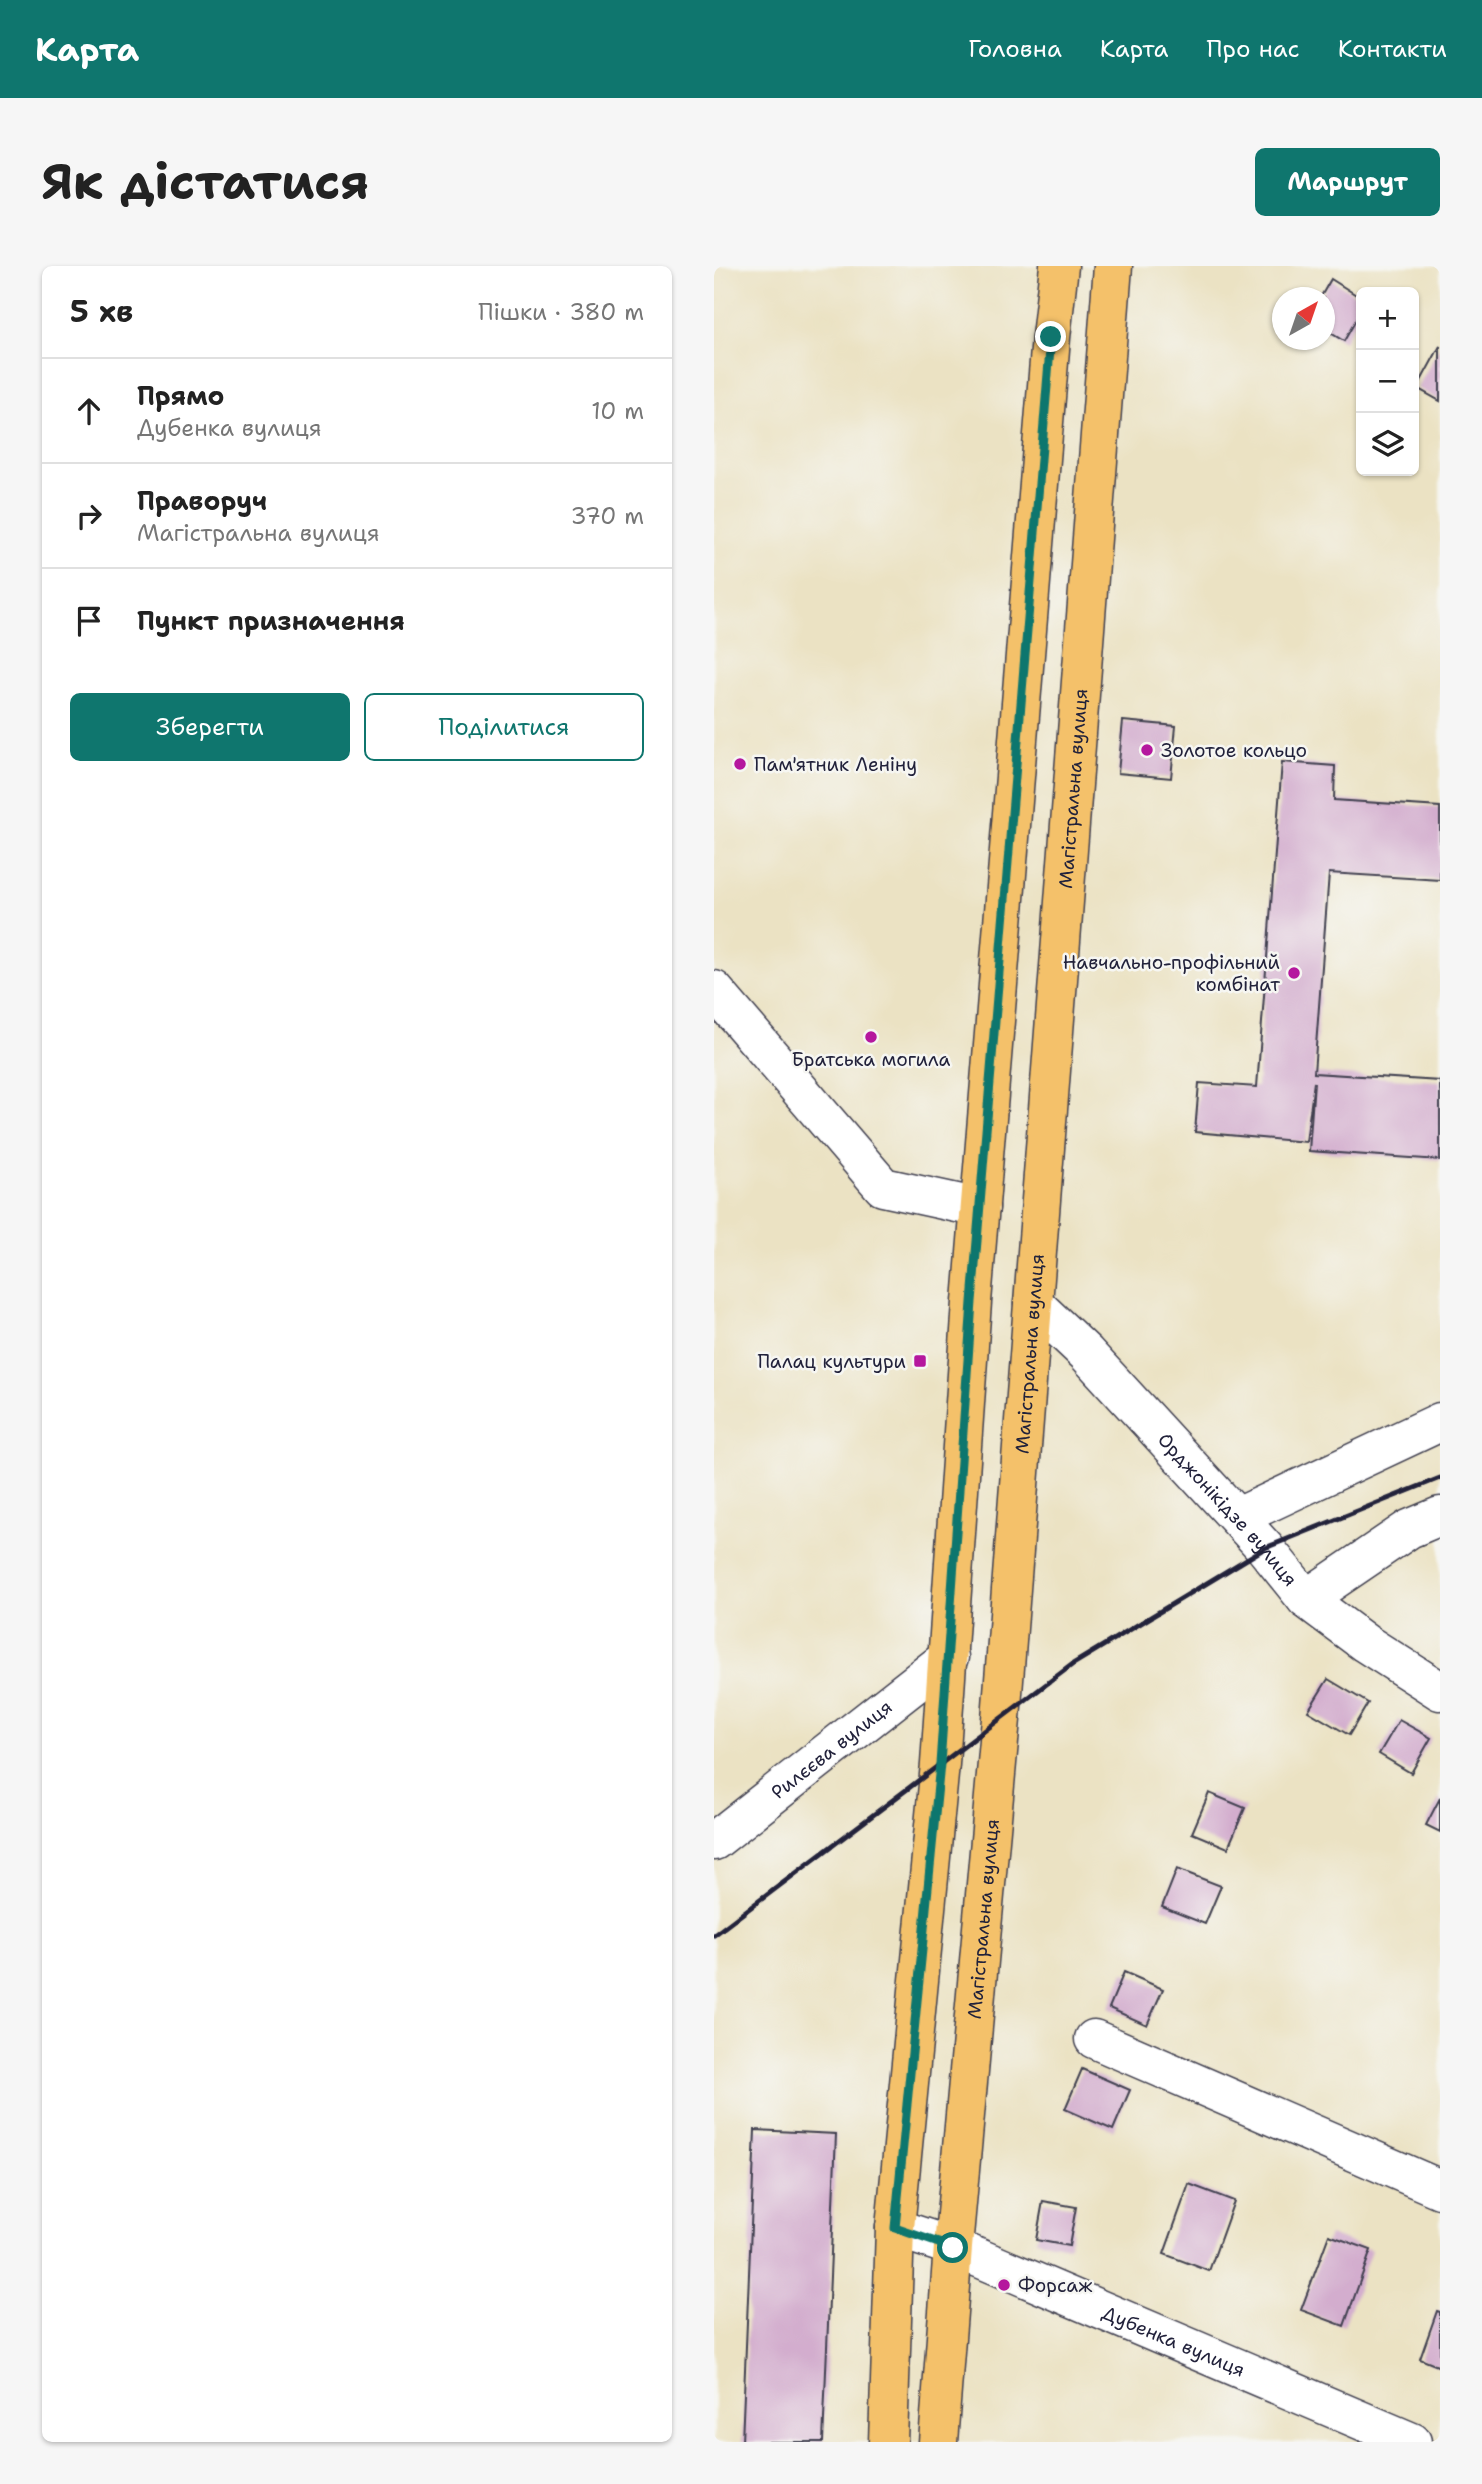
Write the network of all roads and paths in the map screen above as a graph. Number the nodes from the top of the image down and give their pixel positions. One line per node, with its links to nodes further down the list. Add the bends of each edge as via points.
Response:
1 (1059, 266): 4 (main road)
2 (1113, 266): 5 (main road, Магістральна вулиця)
3 (714, 990): 4 (street, via 883,1187)
4 (980, 1208): 10 (main road)
5 (1032, 1303): 8 (street, Орджонікідзе вулиця, via 1086,1353); 16 (main road, Магістральна вулиця, via 1001,1719)
6 (1440, 1422): 8 (street)
7 (1440, 1516): 9 (street, via 1409,1529)
8 (1238, 1517): 9 (street, Орджонікідзе вулиця)
9 (1306, 1599): 11 (street, Орджонікідзе вулиця)
10 (949, 1657): 12 (street, Рилєєва вулиця); 15 (main road)
11 (1440, 1691)
12 (714, 1841)
13 (1094, 2039): 14 (street)
14 (1440, 2189)
15 (895, 2228): 16 (street, Дубенка вулиця); 17 (main road)
16 (953, 2248): 18 (main road, Магістральна вулиця); 19 (street, Дубенка вулиця)
17 (887, 2442)
18 (939, 2442)
19 (1412, 2442)

